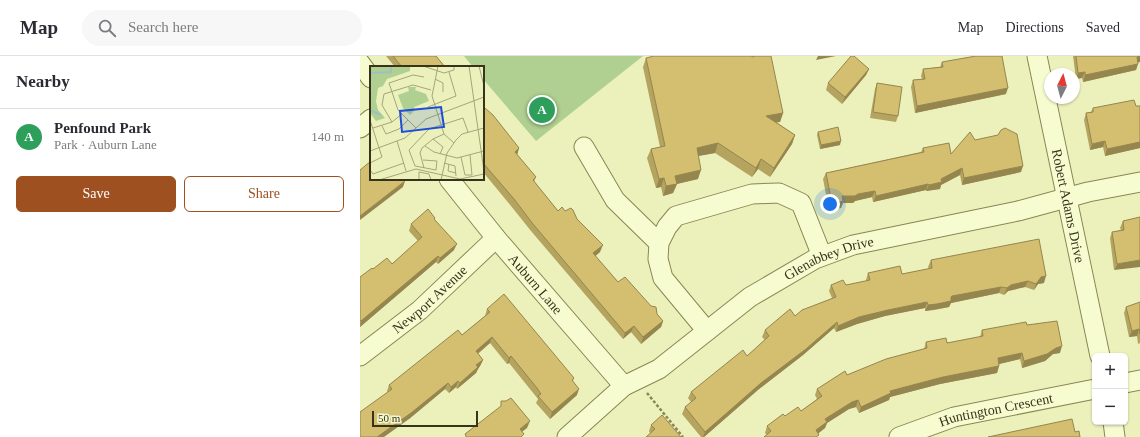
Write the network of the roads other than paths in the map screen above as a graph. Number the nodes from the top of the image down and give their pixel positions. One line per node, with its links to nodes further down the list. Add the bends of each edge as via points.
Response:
1 (1037, 56): 9 (street, Robert Adams Drive)
2 (360, 63): 3 (street)
3 (370, 77)
4 (370, 120): 5 (street)
5 (360, 128)
6 (584, 147): 11 (street, via 615,200)
7 (450, 180): 10 (street, Auburn Lane)
8 (1140, 182): 9 (street, Glenabbey Drive, via 1088,192)
9 (1068, 199): 12 (street, Glenabbey Drive, via 853,245); 14 (street, Robert Adams Drive)
10 (496, 238): 15 (street, Newport Avenue, via 420,310); 18 (street, Auburn Lane)
11 (659, 243): 12 (street, via 676,216 752,194 779,193 801,203); 13 (street, via 658,259 663,278)
12 (822, 256): 13 (street, Glenabbey Drive, via 750,297)
13 (707, 331): 18 (street, Glenabbey Drive, via 659,369)
14 (1099, 353)
15 (360, 356)
16 (1140, 380): 17 (street)
17 (1128, 382)
18 (631, 383): 21 (street, Glenabbey Drive)
19 (1092, 390): 22 (street, Huntington Crescent, via 954,417)
20 (1113, 425): 23 (street)
21 (567, 437)
22 (899, 437)
23 (1115, 437)

